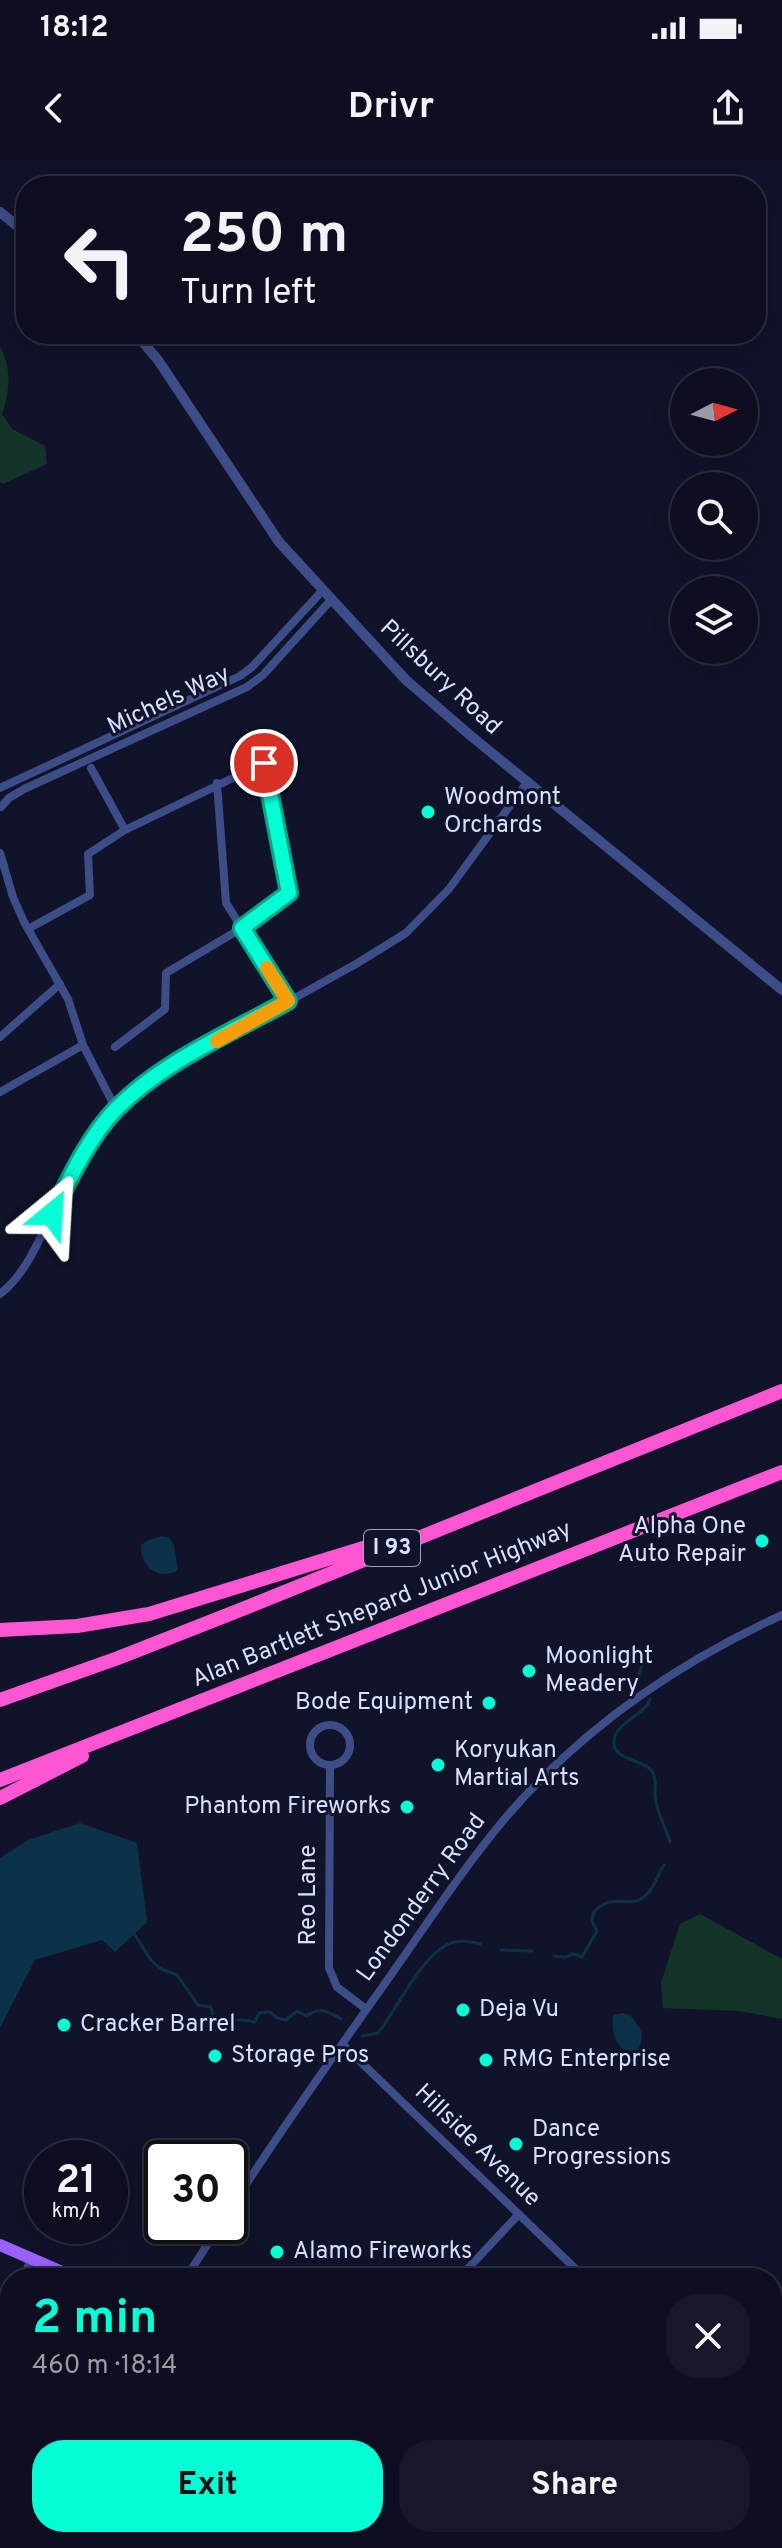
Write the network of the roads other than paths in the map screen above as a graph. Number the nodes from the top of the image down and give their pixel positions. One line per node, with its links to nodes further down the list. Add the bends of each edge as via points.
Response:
1 (0, 212): 2 (street)
2 (16, 225)
3 (144, 344): 4 (street, Pillsbury Road, via 279,542)
4 (322, 591): 5 (street, Pillsbury Road); 9 (street, Michels Way, via 240,676)
5 (331, 600): 7 (street, Pillsbury Road, via 406,680); 11 (street, Michels Way, via 247,687 24,789)
6 (91, 768): 12 (street)
7 (528, 781): 17 (street, Pillsbury Road); 18 (street, via 434,907 406,933)
8 (217, 783): 12 (street); 14 (street, via 226,903); 14 (street, via 264,763 289,893)
9 (0, 788)
10 (0, 800): 11 (street)
11 (0, 808)
12 (125, 830): 15 (street, via 88,854 90,895)
13 (0, 853): 15 (street)
14 (242, 928): 18 (street); 21 (street, via 166,973 165,1009)
15 (28, 929): 16 (street)
16 (60, 984): 19 (street); 20 (street)
17 (782, 990)
18 (288, 1001): 23 (street, via 158,1075)
19 (0, 1037)
20 (83, 1045): 22 (street); 23 (street)
21 (115, 1047)
22 (0, 1092)
23 (116, 1109): 24 (street, via 76,1166 28,1261)
24 (0, 1294)
25 (782, 1391): 27 (highway, Alan Bartlett Shepard Junior Highway / I 93)
26 (782, 1472): 31 (highway, Alan Bartlett Shepard Junior Highway)
27 (492, 1508): 29 (highway, via 149,1614); 30 (highway, Alan Bartlett Shepard Junior Highway / I 93, via 132,1653)
28 (782, 1615): 35 (street, Londonderry Road, via 673,1673 616,1713 553,1768 477,1853)
29 (0, 1630)
30 (0, 1700)
31 (163, 1715): 33 (highway, Alan Bartlett Shepard Junior Highway); 34 (highway)
32 (330, 1766): 32 (street, via 350,1750 349,1737 334,1725 315,1731 310,1744 313,1757); 35 (street, Reo Lane, via 329,1968 337,1987)
33 (0, 1780)
34 (0, 1798)
35 (366, 2009): 36 (street, Londonderry Road)
36 (342, 2044): 37 (street, Londonderry Road); 38 (street, Hillside Avenue)
37 (248, 2182)
38 (519, 2214): 45 (street); 46 (street, Hillside Avenue)
39 (208, 2244): 44 (street)
40 (0, 2245): 41 (main road)
41 (31, 2257): 42 (street); 43 (main road)
42 (27, 2268)
43 (55, 2268)
44 (192, 2268)
45 (468, 2268)
46 (575, 2268)

